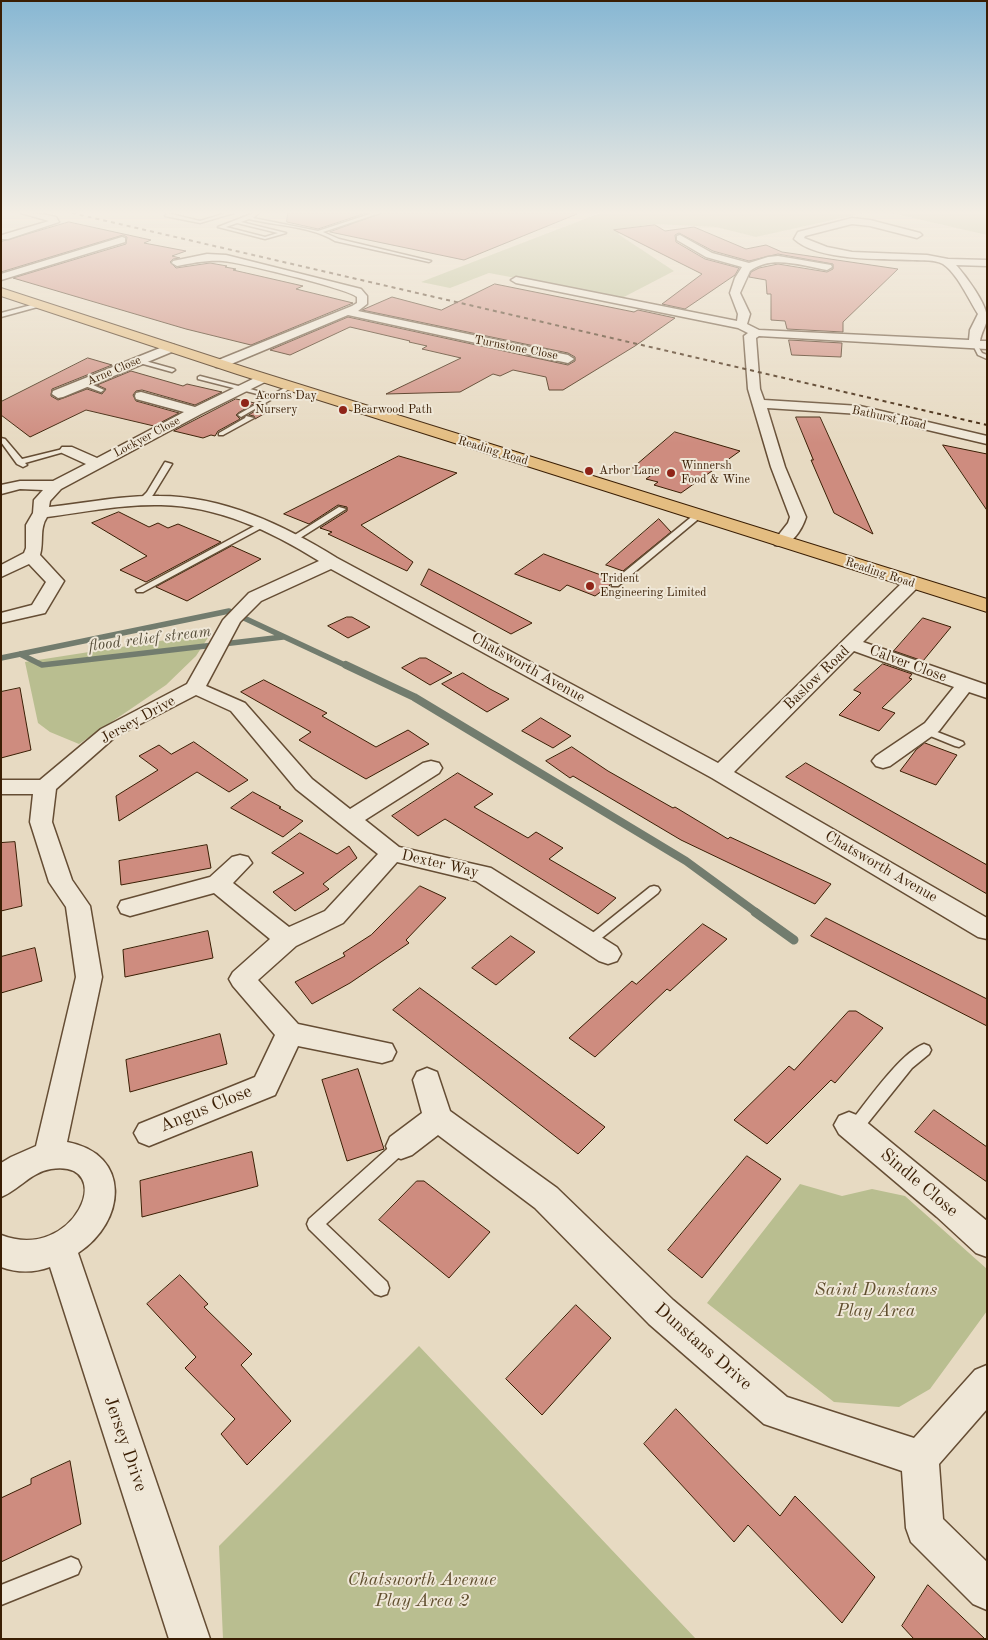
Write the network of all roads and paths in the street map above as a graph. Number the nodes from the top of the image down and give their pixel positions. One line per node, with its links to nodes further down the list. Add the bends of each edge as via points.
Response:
1 (351, 290): 7 (street, via 362,296 362,304)
2 (564, 290): 9 (street)
3 (736, 290): 9 (street, via 744,314)
4 (967, 290): 11 (street, via 984,314 976,330)
5 (1, 292): 6 (main road, Reading Road)
6 (40, 305): 8 (lane); 12 (main road, Reading Road)
7 (347, 312): 14 (street, Turnstone Close); 16 (street)
8 (1, 316)
9 (741, 325): 10 (street)
10 (757, 333): 11 (street); 27 (street, via 750,336 750,353)
11 (981, 345): 13 (lane, via 980,354)
12 (170, 348): 15 (street, Arne Close); 16 (main road, Reading Road)
13 (987, 357)
14 (568, 359)
15 (138, 361): 17 (lane); 20 (street, Arne Close)
16 (220, 364): 19 (main road, Reading Road)
17 (172, 370)
18 (200, 378): 22 (lane)
19 (263, 378): 21 (main road, Reading Road); 22 (street, Lockyer Close)
20 (89, 381): 23 (lane, via 87,385); 24 (street, Arne Close)
21 (290, 386): 29 (lane, via 241,415 251,418); 40 (main road, Reading Road)
22 (243, 389): 25 (lane); 28 (street, Lockyer Close)
23 (101, 390)
24 (58, 394)
25 (267, 395)
26 (142, 396): 28 (street, Lockyer Close)
27 (759, 404): 31 (street, Bathurst Road, via 860,410); 43 (street, via 778,467 798,517)
28 (196, 411): 33 (street, Lockyer Close)
29 (222, 434)
30 (3, 440): 32 (lane, via 22,464)
31 (987, 440)
32 (68, 450): 33 (street, Lockyer Close)
33 (99, 464): 35 (street, Lockyer Close)
34 (168, 464): 37 (lane)
35 (56, 486): 36 (street, via 20,485); 39 (street, Lockyer Close, via 42,500)
36 (1, 490)
37 (142, 501): 39 (street, Chatsworth Avenue); 41 (street, Chatsworth Avenue, via 176,501 224,510)
38 (342, 509): 42 (lane)
39 (41, 513): 44 (street, via 34,526)
40 (698, 516): 43 (main road, Reading Road); 48 (lane)
41 (263, 526): 42 (street, Chatsworth Avenue); 49 (lane)
42 (294, 538): 45 (street, Chatsworth Avenue)
43 (781, 542): 47 (main road, Reading Road)
44 (31, 556): 46 (street); 51 (street, via 55,581 39,609)
45 (331, 562): 54 (street, via 255,597 229,629); 60 (street, Chatsworth Avenue)
46 (1, 572)
47 (912, 583): 50 (main road, Reading Road); 52 (street, Baslow Road)
48 (615, 584)
49 (140, 590)
50 (987, 606)
51 (1, 618)
52 (852, 644): 53 (street, Calver Close); 60 (street, Baslow Road)
53 (965, 684): 55 (street, Calver Close); 56 (street, Calver Close)
54 (195, 688): 62 (street, Jersey Drive, via 108,733); 63 (street, Dexter Way, via 238,707 304,784)
55 (987, 692)
56 (926, 731): 57 (lane); 58 (street, Calver Close)
57 (959, 744)
58 (883, 761)
59 (431, 768): 63 (street)
60 (720, 773): 69 (street, Chatsworth Avenue)
61 (1, 787): 62 (street)
62 (44, 787): 81 (street, via 41,822 61,882 78,906 89,977)
63 (350, 820): 64 (street, Dexter Way)
64 (392, 853): 70 (street, via 334,916); 71 (street, Dexter Way, via 483,874)
65 (240, 863): 66 (street)
66 (218, 883): 68 (street); 70 (street)
67 (654, 890): 71 (lane)
68 (130, 906)
69 (987, 930)
70 (287, 939): 73 (street, via 242,979)
71 (589, 942): 72 (street, Dexter Way)
72 (608, 954)
73 (290, 1033): 75 (street); 79 (street, Angus Close, via 265,1086)
74 (924, 1050): 78 (lane, via 907,1064)
75 (382, 1052)
76 (427, 1080): 77 (street)
77 (438, 1118): 80 (street); 88 (street, Dunstans Drive, via 546,1198 661,1312 776,1411)
78 (852, 1127): 83 (street, Sindle Close)
79 (149, 1132)
80 (401, 1146): 86 (lane, via 315,1224)
81 (50, 1156): 82 (street, via 33,1160); 84 (street, via 78,1158 89,1165 97,1176 100,1191 98,1207 89,1222)
82 (1, 1183)
83 (987, 1242)
84 (60, 1248): 85 (street, via 21,1257); 92 (street, Jersey Drive)
85 (1, 1250)
86 (381, 1288)
87 (987, 1382): 88 (street)
88 (920, 1458): 90 (street, via 925,1528)
89 (71, 1567): 91 (lane)
90 (987, 1590)
91 (1, 1596)
92 (190, 1639)

